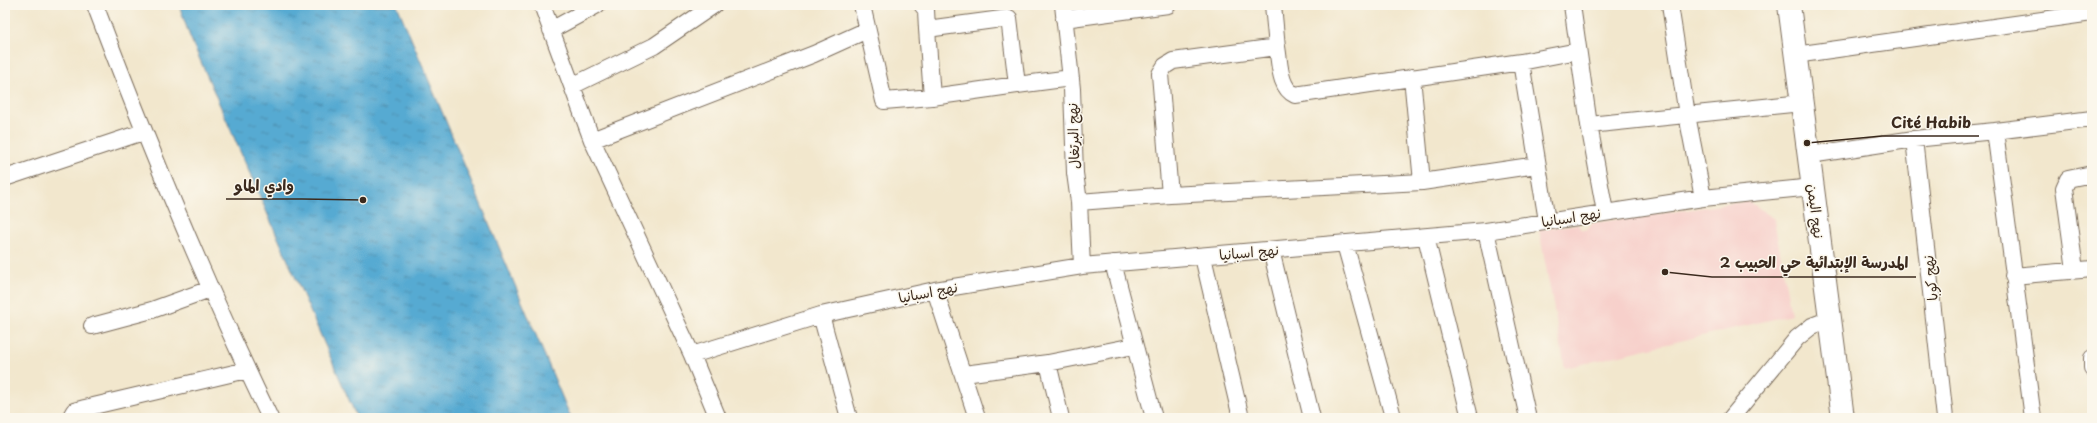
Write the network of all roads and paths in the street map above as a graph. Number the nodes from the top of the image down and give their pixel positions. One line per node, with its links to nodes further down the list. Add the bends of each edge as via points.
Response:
1 (95, 5): 32 (street)
2 (542, 5): 16 (street)
3 (597, 5): 16 (street)
4 (714, 5): 25 (street, via 654,46)
5 (922, 5): 15 (street, via 926,10)
6 (1168, 5): 13 (street)
7 (1273, 5): 18 (street)
8 (1572, 5): 19 (street)
9 (1670, 5): 28 (street)
10 (1788, 5): 20 (main road, نهج اليمن)
11 (861, 6): 17 (street)
12 (1008, 12): 15 (street); 24 (street)
13 (1064, 12): 23 (street, نهج البرتغال)
14 (2092, 13): 20 (street)
15 (927, 29): 26 (street)
16 (551, 30): 25 (street)
17 (867, 30): 26 (street, via 884,101); 34 (street, via 814,54)
18 (1278, 47): 22 (street, via 1284,86 1295,94); 41 (street, via 1173,61 1165,66 1160,74)
19 (1578, 51): 21 (street); 30 (street)
20 (1795, 56): 27 (main road, نهج اليمن)
21 (1521, 62): 22 (street); 36 (street)
22 (1412, 77): 39 (street)
23 (1071, 78): 24 (street); 43 (street, نهج البرتغال, via 1075,173)
24 (1017, 85): 26 (street)
25 (572, 86): 34 (street)
26 (932, 97)
27 (1802, 103): 28 (street); 35 (main road, نهج اليمن)
28 (1687, 115): 30 (street); 42 (street)
29 (2092, 119): 31 (street)
30 (1589, 125): 44 (street)
31 (1995, 131): 33 (street); 55 (street)
32 (143, 132): 37 (street); 56 (street)
33 (1914, 139): 35 (street); 82 (street, نهج كوبا)
34 (592, 140): 62 (street)
35 (1810, 155): 40 (main road, نهج اليمن)
36 (1537, 165): 39 (street); 45 (street)
37 (5, 178)
38 (2092, 178): 54 (street, via 2087,175 2068,179 2064,188)
39 (1422, 182): 41 (street)
40 (1813, 187): 42 (street, نهج اسبانيا); 59 (main road, نهج اليمن)
41 (1170, 195): 43 (street)
42 (1702, 198): 44 (street, نهج اسبانيا)
43 (1079, 202): 52 (street, نهج البرتغال)
44 (1605, 212): 45 (street, نهج اسبانيا)
45 (1547, 222): 46 (street, نهج اسبانيا)
46 (1486, 231): 47 (street, نهج اسبانيا); 79 (street)
47 (1426, 237): 48 (street, نهج اسبانيا); 78 (street)
48 (1346, 244): 49 (street, نهج اسبانيا); 68 (street)
49 (1271, 250): 50 (street, نهج اسبانيا); 77 (street)
50 (1203, 257): 51 (street, نهج اسبانيا); 76 (street)
51 (1113, 263): 52 (street, نهج اسبانيا); 61 (street)
52 (1082, 266): 57 (street, نهج اسبانيا)
53 (2092, 269): 54 (street)
54 (2075, 270): 55 (street)
55 (2013, 276): 83 (street)
56 (210, 289): 60 (street, via 152,310); 66 (street)
57 (935, 290): 58 (street, نهج اسبانيا); 67 (street)
58 (821, 315): 62 (street, نهج اسبانيا); 72 (street)
59 (1830, 319): 80 (street, via 1812,326 1797,338); 81 (main road, نهج اليمن)
60 (92, 326)
61 (1134, 346): 64 (street); 75 (street)
62 (692, 355): 71 (street)
63 (2092, 358): 65 (street)
64 (1048, 363): 67 (street); 74 (street)
65 (2092, 368)
66 (247, 370): 69 (street, via 85,408 74,411); 70 (street)
67 (964, 374): 73 (street)
68 (1392, 413)
69 (70, 418)
70 (270, 418)
71 (718, 418)
72 (849, 418)
73 (977, 418)
74 (1061, 418)
75 (1154, 418)
76 (1241, 418)
77 (1312, 418)
78 (1470, 418)
79 (1528, 418)
80 (1731, 418)
81 (1843, 418)
82 (1945, 418)
83 (2033, 418)

